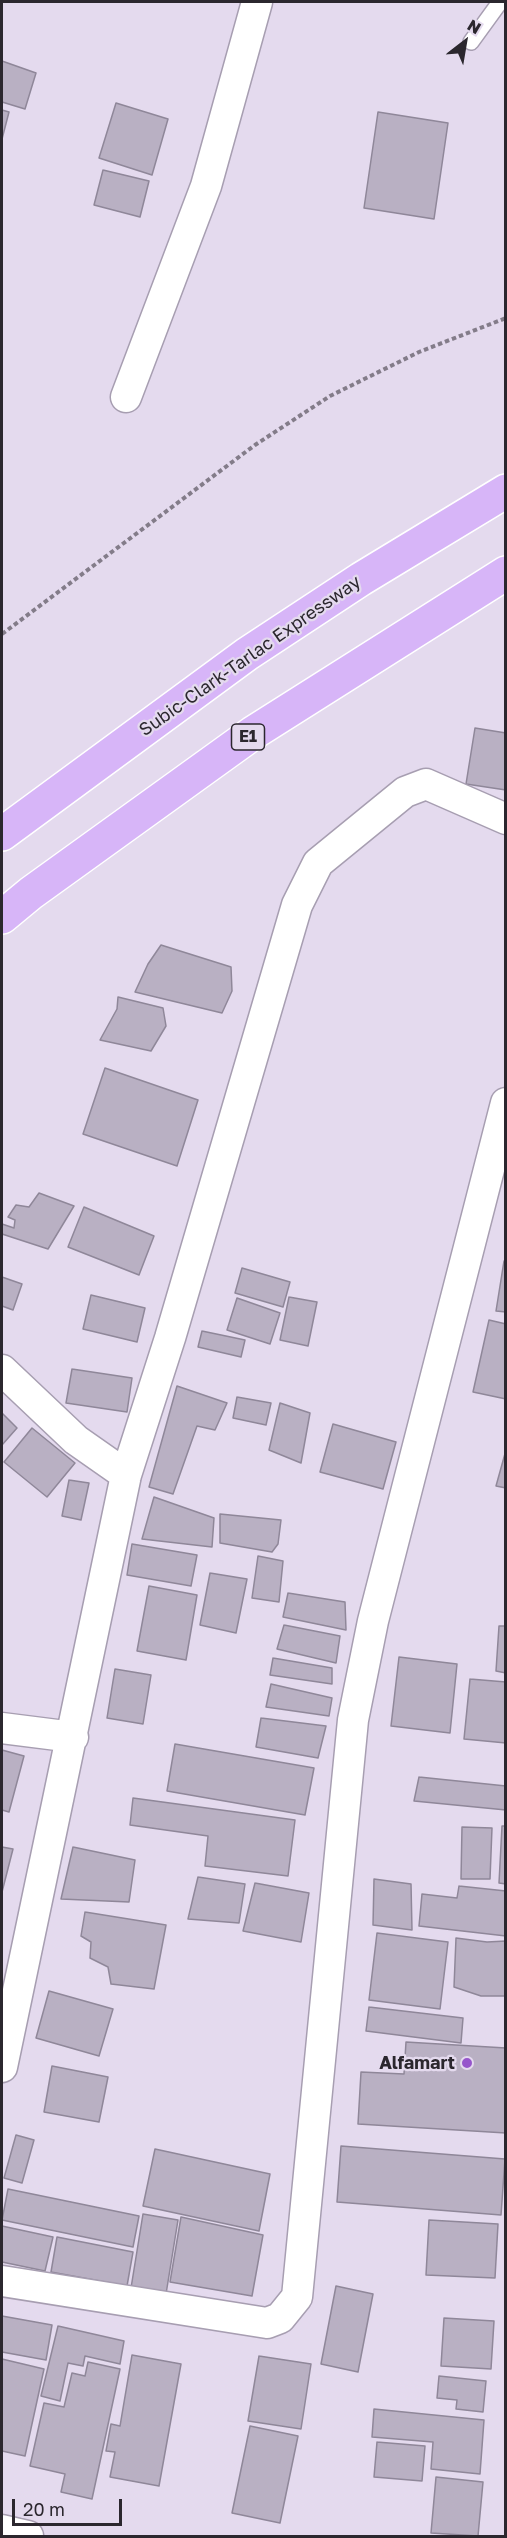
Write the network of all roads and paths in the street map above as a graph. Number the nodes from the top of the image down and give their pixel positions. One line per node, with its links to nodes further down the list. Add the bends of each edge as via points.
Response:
1 (257, 2): 5 (street, via 206,186)
2 (500, 2): 3 (lane)
3 (471, 42)
4 (506, 318): 8 (path, via 419,352 330,396 255,445)
5 (126, 397)
6 (506, 490): 10 (highway, Subic-Clark-Tarlac Expressway, via 248,654)
7 (506, 573): 11 (highway, E1, via 253,733)
8 (2, 634)
9 (506, 819): 14 (street, via 426,784 405,792 318,863 297,905)
10 (2, 834)
11 (2, 917)
12 (506, 1103): 18 (street, via 373,1621 353,1720 297,2297 280,2318 267,2323)
13 (2, 1370): 14 (street, via 76,1440)
14 (126, 1475): 16 (street)
15 (2, 1728): 16 (street)
16 (73, 1737): 17 (street)
17 (2, 2067)
18 (2, 2282)
19 (2, 2530): 20 (street)
20 (28, 2536)

